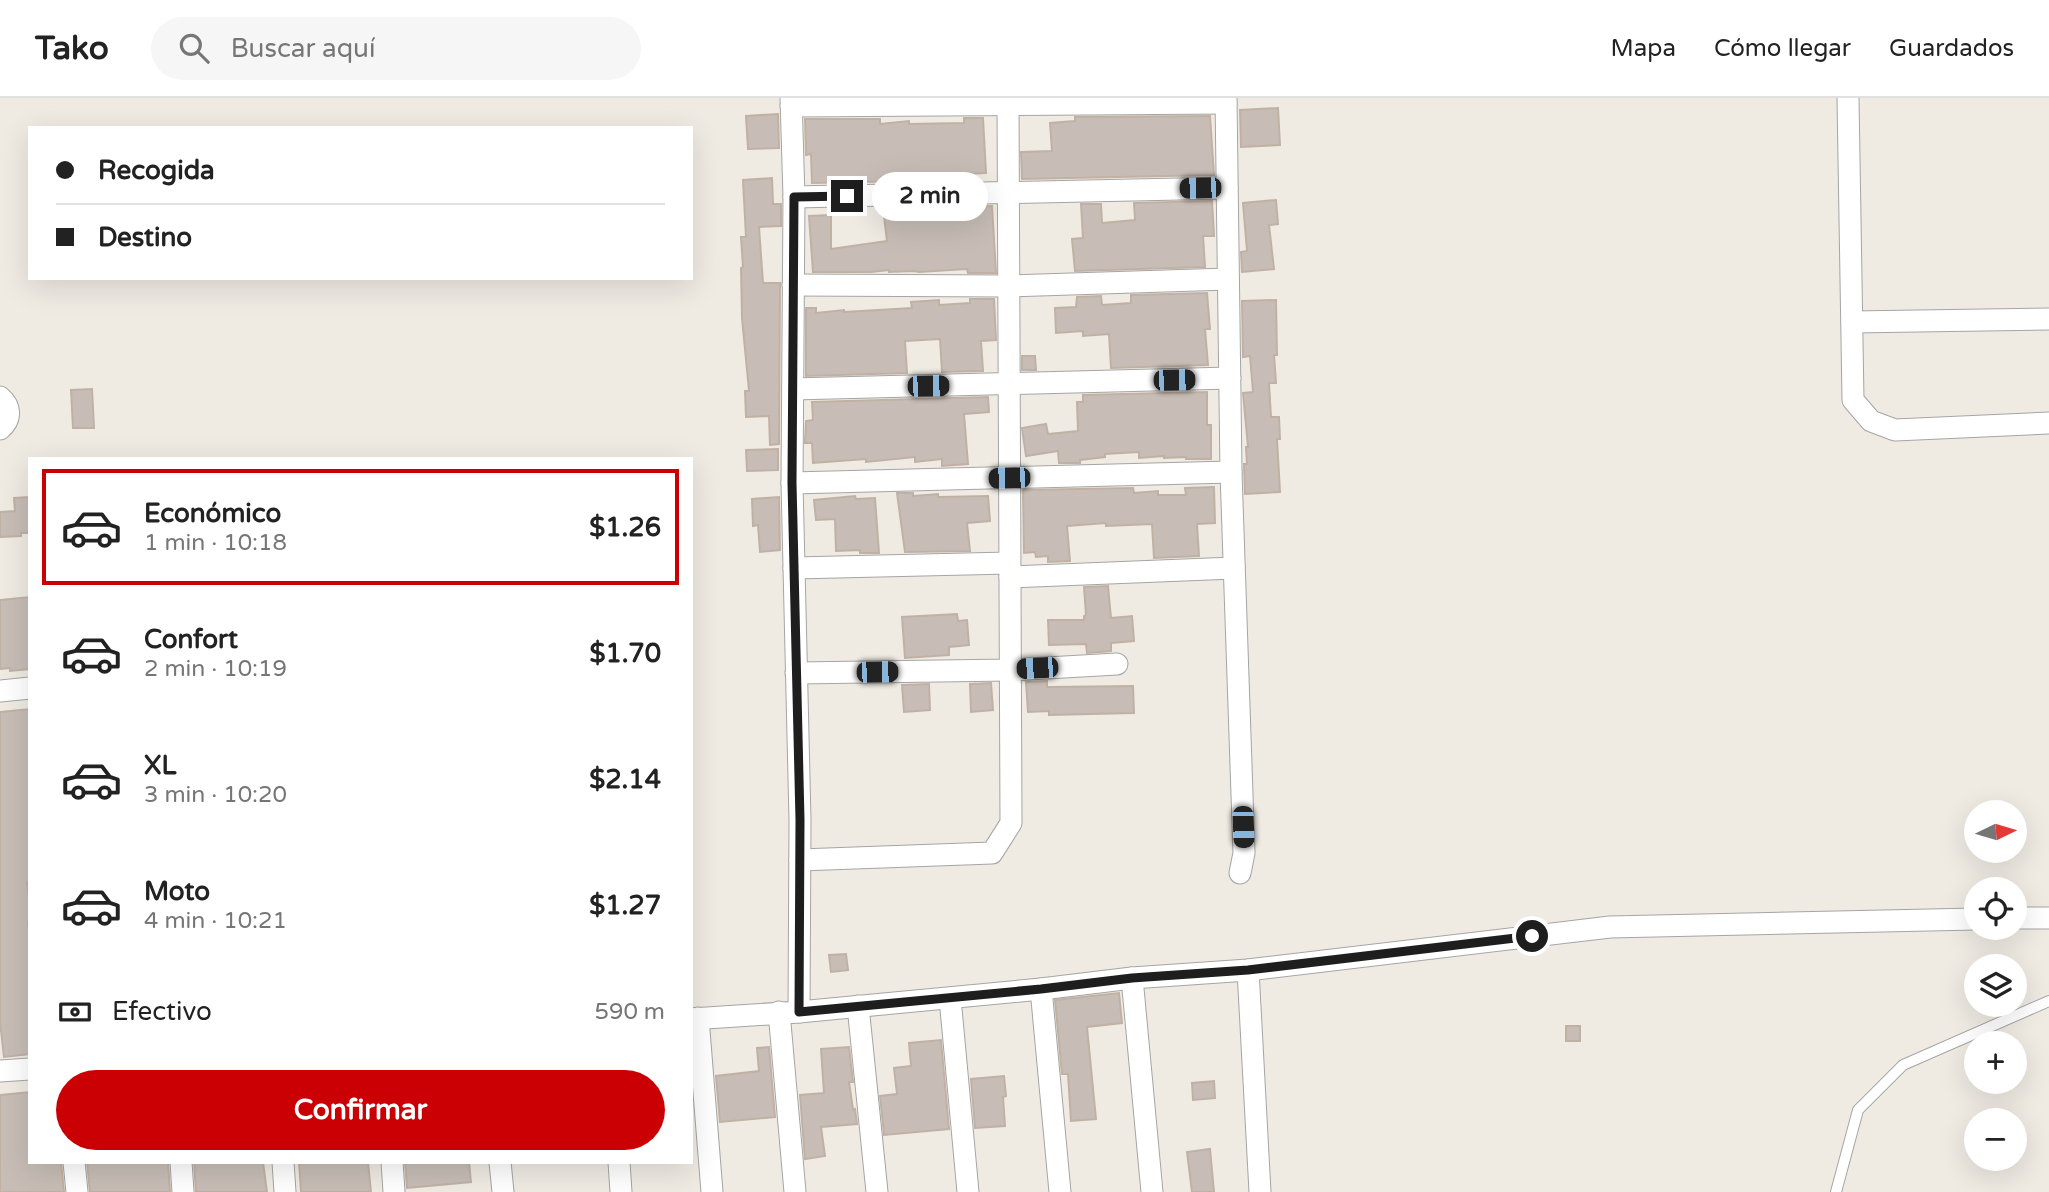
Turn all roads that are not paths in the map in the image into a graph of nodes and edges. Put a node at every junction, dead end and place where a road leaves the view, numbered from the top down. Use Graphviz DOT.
graph roads {
  1 [pos="1848,98"];
  2 [pos="1226,101"];
  3 [pos="791,102"];
  4 [pos="1008,102"];
  5 [pos="1227,188"];
  6 [pos="1008,192"];
  7 [pos="794,197"];
  8 [pos="1228,279"];
  9 [pos="793,285"];
  10 [pos="1009,286"];
  11 [pos="2049,318"];
  12 [pos="1852,322"];
  13 [pos="1230,378"];
  14 [pos="1009,384"];
  15 [pos="793,389"];
  16 [pos="0,397"];
  17 [pos="2049,423"];
  18 [pos="0,429"];
  19 [pos="1231,472"];
  20 [pos="1009,478"];
  21 [pos="792,483"];
  22 [pos="794,568"];
  23 [pos="1234,568"];
  24 [pos="1009,570"];
  25 [pos="1117,664"];
  26 [pos="1010,670"];
  27 [pos="796,673"];
  28 [pos="28,688"];
  29 [pos="0,691"];
  30 [pos="800,860"];
  31 [pos="1240,873"];
  32 [pos="2027,918"];
  33 [pos="2049,918"];
  34 [pos="1964,919"];
  35 [pos="1248,970"];
  36 [pos="1132,978"];
  37 [pos="1041,989"];
  38 [pos="950,998"];
  39 [pos="2049,1001"];
  40 [pos="858,1006"];
  41 [pos="789,1012"];
  42 [pos="695,1018"];
  43 [pos="28,1069"];
  44 [pos="0,1071"];
  45 [pos="74,1164"];
  46 [pos="181,1164"];
  47 [pos="283,1164"];
  48 [pos="392,1164"];
  49 [pos="500,1164"];
  50 [pos="619,1164"];
  51 [pos="77,1192"];
  52 [pos="183,1192"];
  53 [pos="285,1192"];
  54 [pos="394,1192"];
  55 [pos="503,1192"];
  56 [pos="621,1192"];
  57 [pos="712,1192"];
  58 [pos="795,1192"];
  59 [pos="877,1192"];
  60 [pos="968,1192"];
  61 [pos="1060,1192"];
  62 [pos="1152,1192"];
  63 [pos="1260,1192"];
  64 [pos="1836,1192"];
  1 -- 12 [label="street"];
  2 -- 4 [label="street"];
  2 -- 5 [label="street"];
  3 -- 4 [label="street"];
  3 -- 7 [label="street"];
  4 -- 6 [label="street"];
  5 -- 6 [label="street"];
  5 -- 8 [label="street"];
  6 -- 7 [label="street"];
  6 -- 10 [label="street"];
  7 -- 9 [label="street"];
  8 -- 10 [label="street"];
  8 -- 13 [label="street"];
  9 -- 10 [label="street"];
  9 -- 15 [label="street"];
  10 -- 14 [label="street"];
  11 -- 12 [label="street"];
  12 -- 17 [label="street"];
  13 -- 14 [label="street"];
  13 -- 19 [label="street"];
  14 -- 15 [label="street"];
  14 -- 20 [label="street"];
  15 -- 21 [label="street"];
  16 -- 18 [label="street"];
  19 -- 20 [label="street"];
  19 -- 23 [label="street"];
  20 -- 21 [label="street"];
  20 -- 24 [label="street"];
  21 -- 22 [label="street"];
  22 -- 24 [label="street"];
  22 -- 27 [label="street"];
  23 -- 24 [label="street"];
  23 -- 31 [label="street"];
  24 -- 26 [label="street"];
  25 -- 26 [label="street"];
  26 -- 27 [label="street"];
  26 -- 30 [label="street"];
  27 -- 30 [label="street"];
  28 -- 29 [label="street"];
  30 -- 41 [label="street"];
  32 -- 33 [label="street"];
  34 -- 35 [label="street"];
  35 -- 36 [label="street"];
  35 -- 63 [label="street"];
  36 -- 37 [label="street"];
  36 -- 62 [label="street"];
  37 -- 38 [label="street"];
  37 -- 61 [label="street"];
  38 -- 40 [label="street"];
  38 -- 60 [label="street"];
  39 -- 64 [label="lane"];
  40 -- 41 [label="street"];
  40 -- 59 [label="street"];
  41 -- 42 [label="street"];
  41 -- 58 [label="street"];
  42 -- 57 [label="street"];
  43 -- 44 [label="street"];
  45 -- 51 [label="street"];
  46 -- 52 [label="street"];
  47 -- 53 [label="street"];
  48 -- 54 [label="street"];
  49 -- 55 [label="street"];
  50 -- 56 [label="street"];
}
